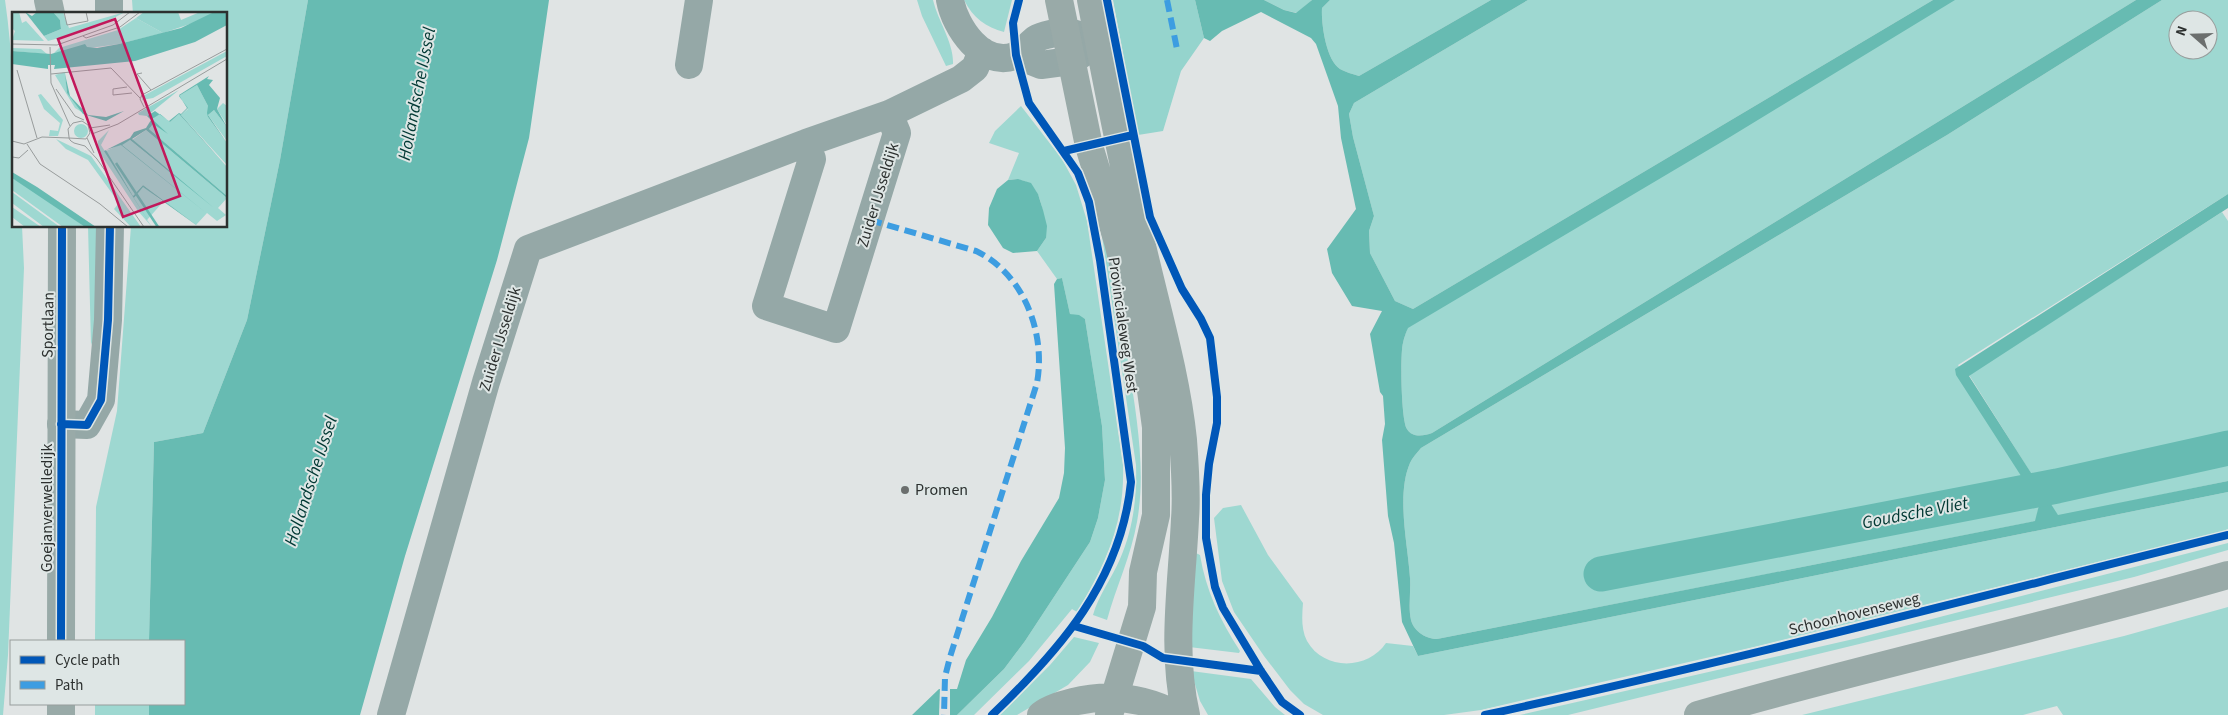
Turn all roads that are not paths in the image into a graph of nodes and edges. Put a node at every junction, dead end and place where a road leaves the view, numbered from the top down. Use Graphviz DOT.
graph roads {
  1 [pos="699,0"];
  2 [pos="950,0"];
  3 [pos="1059,0"];
  4 [pos="1091,0"];
  5 [pos="1066,32"];
  6 [pos="1099,42"];
  7 [pos="982,50"];
  8 [pos="1016,55"];
  9 [pos="1071,61"];
  10 [pos="689,65"];
  11 [pos="890,114"];
  12 [pos="806,144"];
  13 [pos="62,228"];
  14 [pos="110,228"];
  15 [pos="61,424"];
  16 [pos="2228,575"];
  17 [pos="61,640"];
  18 [pos="1106,703"];
  19 [pos="391,715"];
  20 [pos="1041,715"];
  21 [pos="1177,715"];
  22 [pos="1186,715"];
  23 [pos="1698,715"];
  1 -- 10 [label="street"];
  2 -- 7 [label="street"];
  3 -- 5 [label="main road, Provincialeweg West"];
  4 -- 6 [label="main road, Provincialeweg West"];
  5 -- 6 [label="street"];
  5 -- 8 [label="street"];
  5 -- 9 [label="main road, Provincialeweg West"];
  6 -- 9 [label="street"];
  6 -- 22 [label="main road, Provincialeweg West"];
  7 -- 8 [label="street"];
  7 -- 11 [label="street, Zuider IJsseldijk"];
  8 -- 9 [label="street"];
  9 -- 18 [label="main road, Provincialeweg West"];
  11 -- 12 [label="street, Zuider IJsseldijk"];
  11 -- 12 [label="street, Zuider IJsseldijk"];
  12 -- 19 [label="street, Zuider IJsseldijk"];
  13 -- 15 [label="main road, Sportlaan"];
  14 -- 15 [label="street, Goejanverwelledijk"];
  15 -- 17 [label="main road, Goejanverwelledijk"];
  16 -- 23 [label="main road"];
  18 -- 20 [label="main road"];
  18 -- 21 [label="main road"];
}
